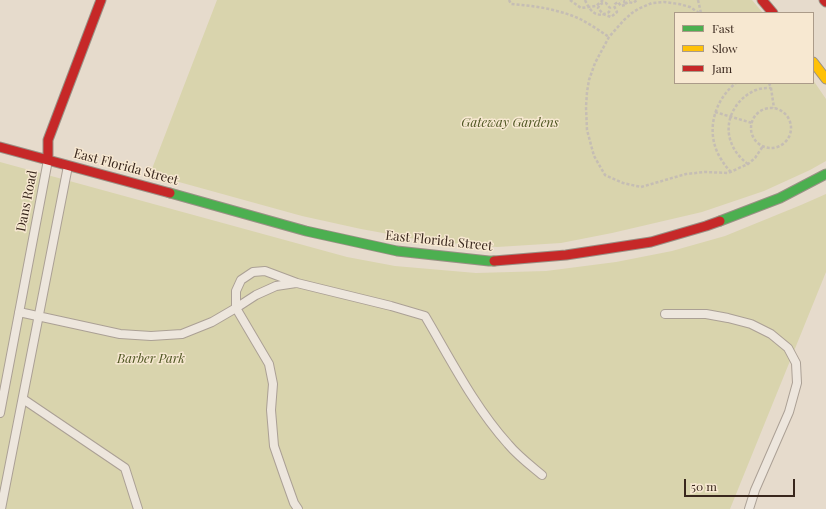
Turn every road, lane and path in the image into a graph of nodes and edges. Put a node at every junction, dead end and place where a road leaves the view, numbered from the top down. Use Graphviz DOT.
graph roads {
  1 [pos="102,0"];
  2 [pos="509,0"];
  3 [pos="570,0"];
  4 [pos="585,0"];
  5 [pos="603,0"];
  6 [pos="621,0"];
  7 [pos="637,0"];
  8 [pos="654,0"];
  9 [pos="698,0"];
  10 [pos="762,0"];
  11 [pos="652,3"];
  12 [pos="624,4"];
  13 [pos="588,7"];
  14 [pos="698,12"];
  15 [pos="700,12"];
  16 [pos="772,12"];
  17 [pos="603,14"];
  18 [pos="609,37"];
  19 [pos="814,63"];
  20 [pos="826,79"];
  21 [pos="735,84"];
  22 [pos="769,84"];
  23 [pos="771,88"];
  24 [pos="774,108"];
  25 [pos="715,112"];
  26 [pos="731,117"];
  27 [pos="752,123"];
  28 [pos="763,146"];
  29 [pos="0,147"];
  30 [pos="48,160"];
  31 [pos="748,164"];
  32 [pos="68,165"];
  33 [pos="731,172"];
  34 [pos="826,174"];
  35 [pos="298,283"];
  36 [pos="236,308"];
  37 [pos="19,312"];
  38 [pos="665,314"];
  39 [pos="39,316"];
  40 [pos="23,399"];
  41 [pos="0,413"];
  42 [pos="542,475"];
  43 [pos="1,509"];
  44 [pos="138,509"];
  45 [pos="298,509"];
  46 [pos="749,509"];
  1 -- 30 [label="main road, Dans Road"];
  2 -- 18 [label="path"];
  3 -- 13 [label="path"];
  4 -- 13 [label="path"];
  5 -- 13 [label="path"];
  6 -- 12 [label="path"];
  7 -- 12 [label="path"];
  8 -- 11 [label="path"];
  9 -- 15 [label="path"];
  10 -- 16 [label="main road"];
  11 -- 14 [label="path"];
  11 -- 18 [label="path"];
  12 -- 17 [label="path"];
  13 -- 17 [label="path"];
  17 -- 17 [label="path"];
  18 -- 33 [label="path"];
  19 -- 20 [label="main road"];
  21 -- 25 [label="path"];
  22 -- 23 [label="path"];
  23 -- 24 [label="path"];
  23 -- 26 [label="path"];
  24 -- 27 [label="path"];
  24 -- 28 [label="path"];
  25 -- 26 [label="path"];
  25 -- 33 [label="path"];
  26 -- 27 [label="path"];
  26 -- 31 [label="path"];
  27 -- 28 [label="path"];
  28 -- 31 [label="path"];
  29 -- 30 [label="main road, East Florida Street"];
  30 -- 32 [label="main road, East Florida Street"];
  30 -- 37 [label="lane, Dans Road"];
  31 -- 33 [label="path"];
  32 -- 34 [label="main road, East Florida Street"];
  32 -- 39 [label="lane"];
  35 -- 36 [label="lane"];
  35 -- 36 [label="lane"];
  35 -- 42 [label="lane"];
  36 -- 39 [label="lane"];
  36 -- 45 [label="lane"];
  37 -- 39 [label="lane"];
  37 -- 41 [label="lane, Dans Road"];
  38 -- 46 [label="lane"];
  39 -- 40 [label="lane"];
  40 -- 43 [label="lane"];
  40 -- 44 [label="lane"];
}
